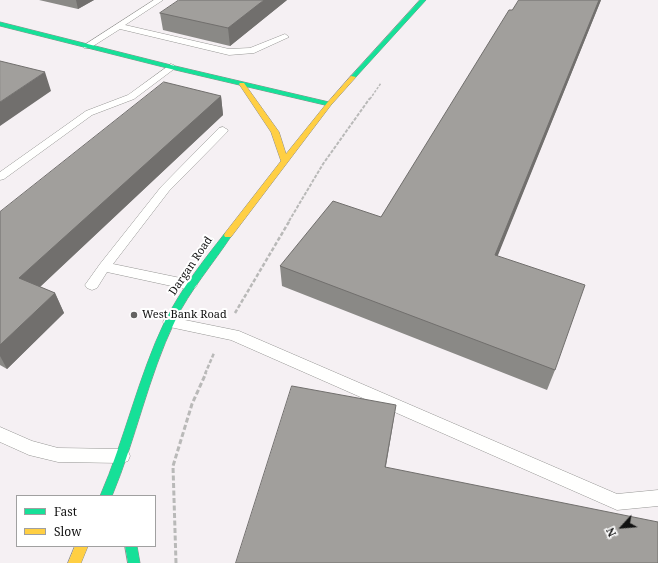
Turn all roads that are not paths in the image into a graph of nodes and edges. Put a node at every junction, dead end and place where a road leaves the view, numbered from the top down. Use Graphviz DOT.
graph roads {
  1 [pos="159,0"];
  2 [pos="423,0"];
  3 [pos="0,24"];
  4 [pos="119,26"];
  5 [pos="285,37"];
  6 [pos="87,46"];
  7 [pos="171,67"];
  8 [pos="242,84"];
  9 [pos="329,104"];
  10 [pos="223,130"];
  11 [pos="285,160"];
  12 [pos="0,177"];
  13 [pos="104,268"];
  14 [pos="92,285"];
  15 [pos="190,285"];
  16 [pos="170,322"];
  17 [pos="0,434"];
  18 [pos="120,462"];
  19 [pos="121,482"];
  20 [pos="106,495"];
  21 [pos="658,498"];
  22 [pos="82,547"];
  23 [pos="131,547"];
  24 [pos="74,563"];
  25 [pos="134,563"];
  1 -- 4 [label="lane"];
  2 -- 9 [label="street, Dargan Road"];
  3 -- 6 [label="street"];
  4 -- 5 [label="lane"];
  4 -- 6 [label="lane"];
  6 -- 7 [label="street"];
  7 -- 8 [label="street"];
  7 -- 12 [label="lane"];
  8 -- 9 [label="street"];
  8 -- 11 [label="street"];
  9 -- 11 [label="street, Dargan Road"];
  10 -- 13 [label="lane"];
  11 -- 15 [label="street, Dargan Road"];
  13 -- 14 [label="lane"];
  13 -- 15 [label="lane"];
  15 -- 16 [label="street, Dargan Road"];
  16 -- 18 [label="street, Dargan Road"];
  16 -- 21 [label="lane"];
  17 -- 18 [label="lane"];
  18 -- 19 [label="street, Dargan Road"];
  18 -- 20 [label="street, Dargan Road"];
  22 -- 24 [label="street"];
  23 -- 25 [label="street"];
}
